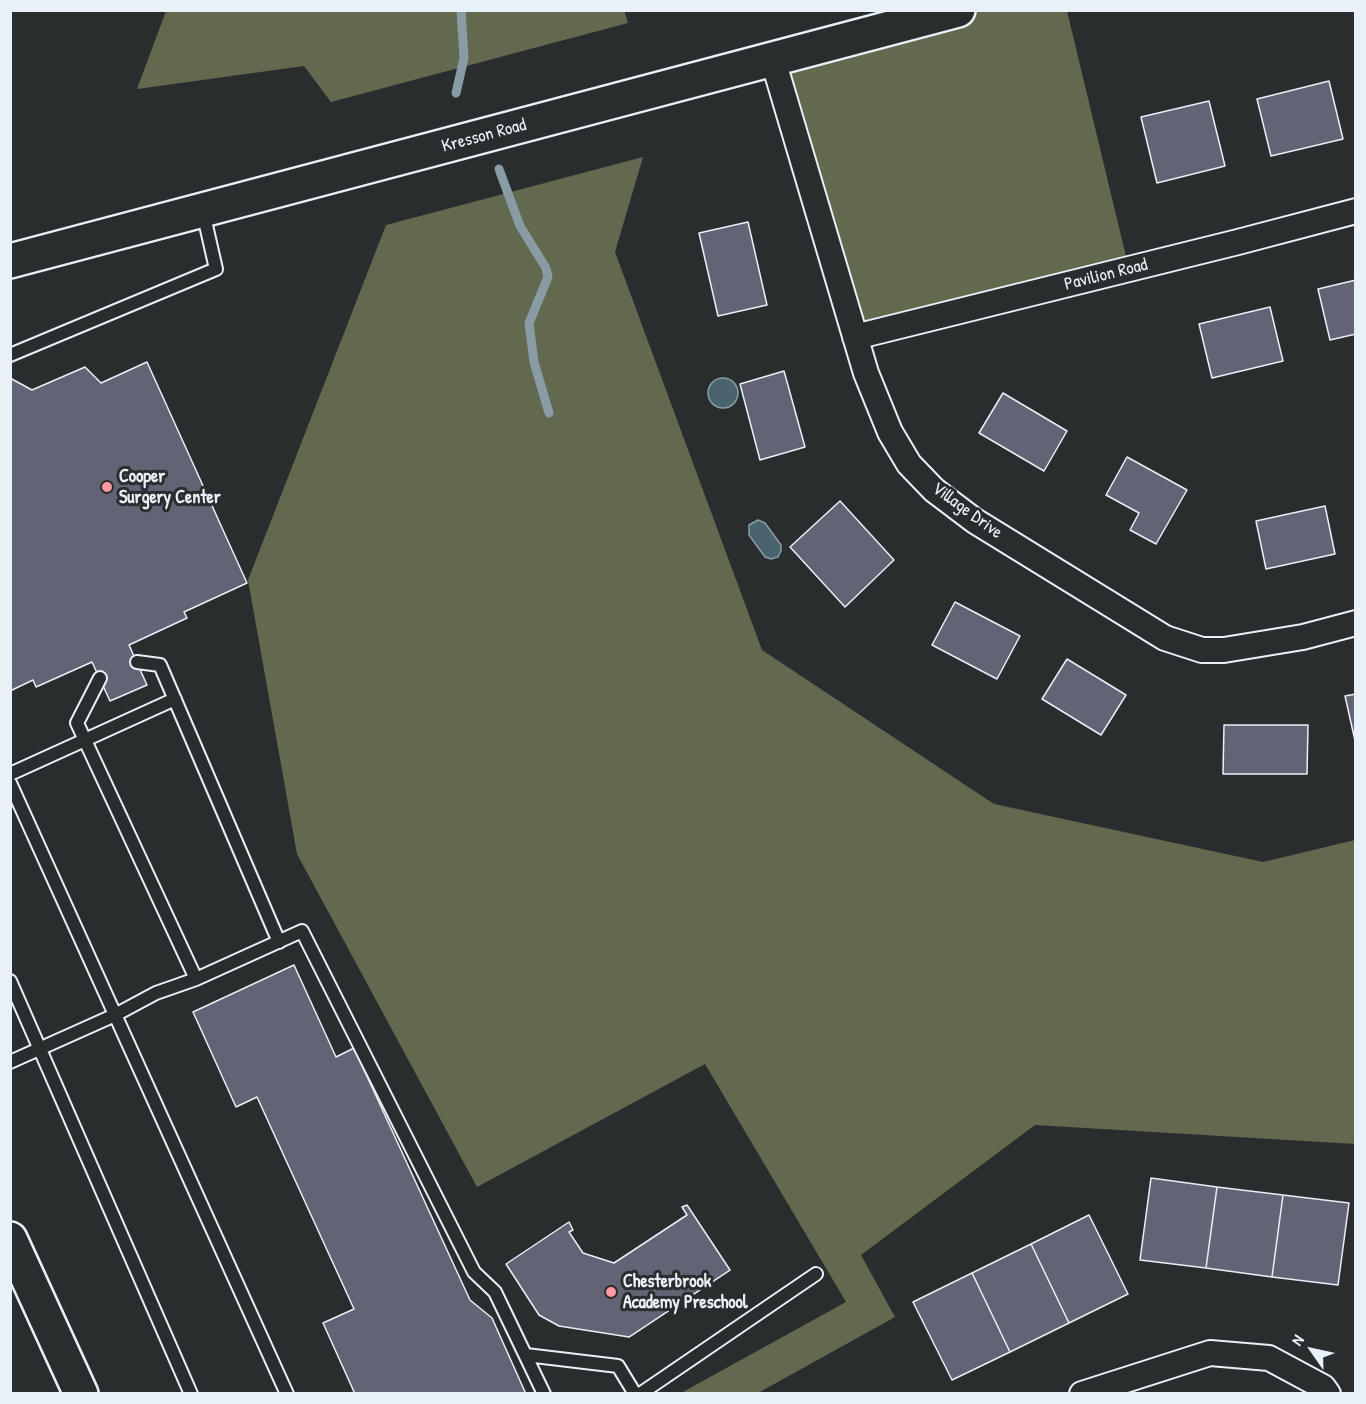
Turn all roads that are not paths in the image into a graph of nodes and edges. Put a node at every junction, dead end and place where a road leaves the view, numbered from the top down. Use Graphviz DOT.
graph roads {
  1 [pos="958,10"];
  2 [pos="773,60"];
  3 [pos="203,210"];
  4 [pos="1356,211"];
  5 [pos="10,261"];
  6 [pos="855,337"];
  7 [pos="10,355"];
  8 [pos="1356,622"];
  9 [pos="137,662"];
  10 [pos="100,678"];
  11 [pos="175,699"];
  12 [pos="86,740"];
  13 [pos="10,774"];
  14 [pos="10,783"];
  15 [pos="279,942"];
  16 [pos="196,979"];
  17 [pos="10,981"];
  18 [pos="116,1015"];
  19 [pos="40,1048"];
  20 [pos="10,1062"];
  21 [pos="10,1239"];
  22 [pos="816,1274"];
  23 [pos="526,1354"];
  24 [pos="81,1394"];
  25 [pos="191,1394"];
  26 [pos="287,1394"];
  27 [pos="544,1394"];
  28 [pos="635,1394"];
  29 [pos="640,1394"];
  30 [pos="1082,1394"];
  31 [pos="1328,1394"];
  1 -- 2 [label="main road, Kresson Road"];
  2 -- 3 [label="main road, Kresson Road"];
  2 -- 6 [label="street, Village Drive"];
  3 -- 5 [label="main road, Kresson Road"];
  3 -- 7 [label="lane"];
  4 -- 6 [label="street, Pavilion Road"];
  6 -- 8 [label="street, Village Drive"];
  9 -- 11 [label="lane"];
  10 -- 12 [label="lane"];
  11 -- 12 [label="lane"];
  11 -- 15 [label="lane"];
  12 -- 13 [label="lane"];
  12 -- 16 [label="lane"];
  14 -- 18 [label="lane"];
  15 -- 16 [label="lane"];
  15 -- 23 [label="lane"];
  16 -- 18 [label="lane"];
  17 -- 19 [label="lane"];
  18 -- 19 [label="lane"];
  18 -- 26 [label="lane"];
  19 -- 20 [label="lane"];
  19 -- 25 [label="lane"];
  21 -- 24 [label="main road"];
  22 -- 29 [label="lane"];
  23 -- 27 [label="lane"];
  23 -- 28 [label="lane"];
  30 -- 31 [label="street"];
}
